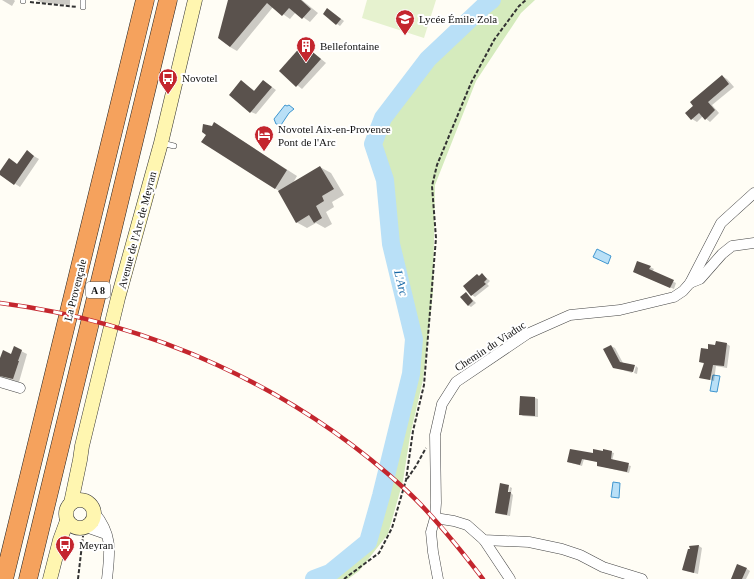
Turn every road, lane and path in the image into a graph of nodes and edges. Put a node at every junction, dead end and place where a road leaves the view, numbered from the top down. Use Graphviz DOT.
graph roads {
  1 [pos="23,0"];
  2 [pos="83,0"];
  3 [pos="145,0"];
  4 [pos="168,0"];
  5 [pos="195,0"];
  6 [pos="526,0"];
  7 [pos="82,7"];
  8 [pos="754,192"];
  9 [pos="754,243"];
  10 [pos="690,283"];
  11 [pos="0,382"];
  12 [pos="20,388"];
  13 [pos="435,435"];
  14 [pos="80,460"];
  15 [pos="406,480"];
  16 [pos="71,503"];
  17 [pos="90,506"];
  18 [pos="435,518"];
  19 [pos="79,526"];
  20 [pos="106,534"];
  21 [pos="484,540"];
  22 [pos="4,579"];
  23 [pos="28,579"];
  24 [pos="50,579"];
  25 [pos="78,579"];
  26 [pos="107,579"];
  27 [pos="344,579"];
  28 [pos="438,579"];
  29 [pos="510,579"];
  30 [pos="642,579"];
  1 -- 7 [label="path"];
  2 -- 7 [label="lane"];
  3 -- 22 [label="highway, La Provençale / A 8"];
  4 -- 23 [label="highway, La Provençale / A 8"];
  5 -- 14 [label="main road, Avenue de l'Arc de Meyran"];
  6 -- 15 [label="path"];
  8 -- 10 [label="street, Chemin du Viaduc"];
  9 -- 10 [label="street"];
  10 -- 13 [label="street, Chemin du Viaduc"];
  11 -- 12 [label="street"];
  13 -- 15 [label="path"];
  13 -- 18 [label="street, Chemin du Viaduc"];
  14 -- 16 [label="main road, Avenue de l'Arc de Meyran"];
  14 -- 17 [label="main road, Avenue de l'Arc de Meyran"];
  15 -- 27 [label="path"];
  16 -- 17 [label="main road"];
  16 -- 19 [label="main road"];
  17 -- 19 [label="main road"];
  17 -- 20 [label="street"];
  18 -- 21 [label="street"];
  18 -- 28 [label="street, Chemin du Viaduc"];
  19 -- 20 [label="street"];
  19 -- 24 [label="main road"];
  19 -- 25 [label="path"];
  20 -- 26 [label="street"];
  21 -- 29 [label="street"];
  21 -- 30 [label="street"];
}
